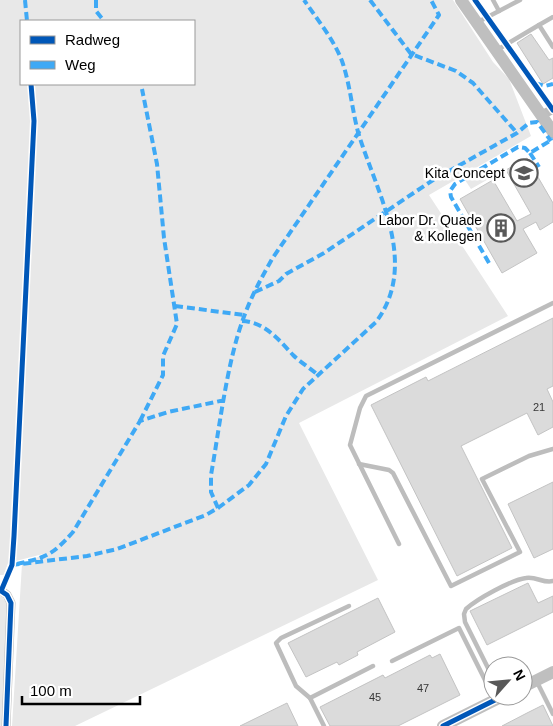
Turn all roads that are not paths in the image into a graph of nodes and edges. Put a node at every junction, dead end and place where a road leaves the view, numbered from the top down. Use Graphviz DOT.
graph roads {
  1 [pos="461,0"];
  2 [pos="492,0"];
  3 [pos="520,0"];
  4 [pos="499,11"];
  5 [pos="553,17"];
  6 [pos="477,22"];
  7 [pos="539,25"];
  8 [pos="553,47"];
  9 [pos="496,51"];
  10 [pos="548,112"];
  11 [pos="553,132"];
  12 [pos="553,303"];
  13 [pos="553,450"];
  14 [pos="359,464"];
  15 [pos="399,544"];
  16 [pos="553,582"];
  17 [pos="1,591"];
  18 [pos="349,606"];
  19 [pos="483,657"];
  20 [pos="392,661"];
  21 [pos="373,666"];
  22 [pos="483,670"];
  23 [pos="553,672"];
  24 [pos="536,680"];
  25 [pos="533,682"];
  26 [pos="310,698"];
  27 [pos="483,705"];
  28 [pos="553,714"];
  29 [pos="6,726"];
  30 [pos="324,726"];
  31 [pos="443,726"];
  1 -- 6 [label="main road"];
  2 -- 4 [label="lane"];
  3 -- 4 [label="lane"];
  4 -- 6 [label="lane"];
  5 -- 7 [label="lane"];
  6 -- 9 [label="main road"];
  7 -- 8 [label="lane"];
  7 -- 9 [label="lane"];
  9 -- 10 [label="main road"];
  10 -- 11 [label="main road"];
  12 -- 14 [label="lane"];
  13 -- 14 [label="lane"];
  14 -- 15 [label="lane"];
  16 -- 19 [label="lane"];
  17 -- 29 [label="street"];
  18 -- 26 [label="lane"];
  20 -- 22 [label="lane"];
  21 -- 26 [label="lane"];
  23 -- 24 [label="main road"];
  24 -- 25 [label="main road"];
  24 -- 28 [label="lane"];
  26 -- 30 [label="lane"];
  27 -- 31 [label="main road"];
}
